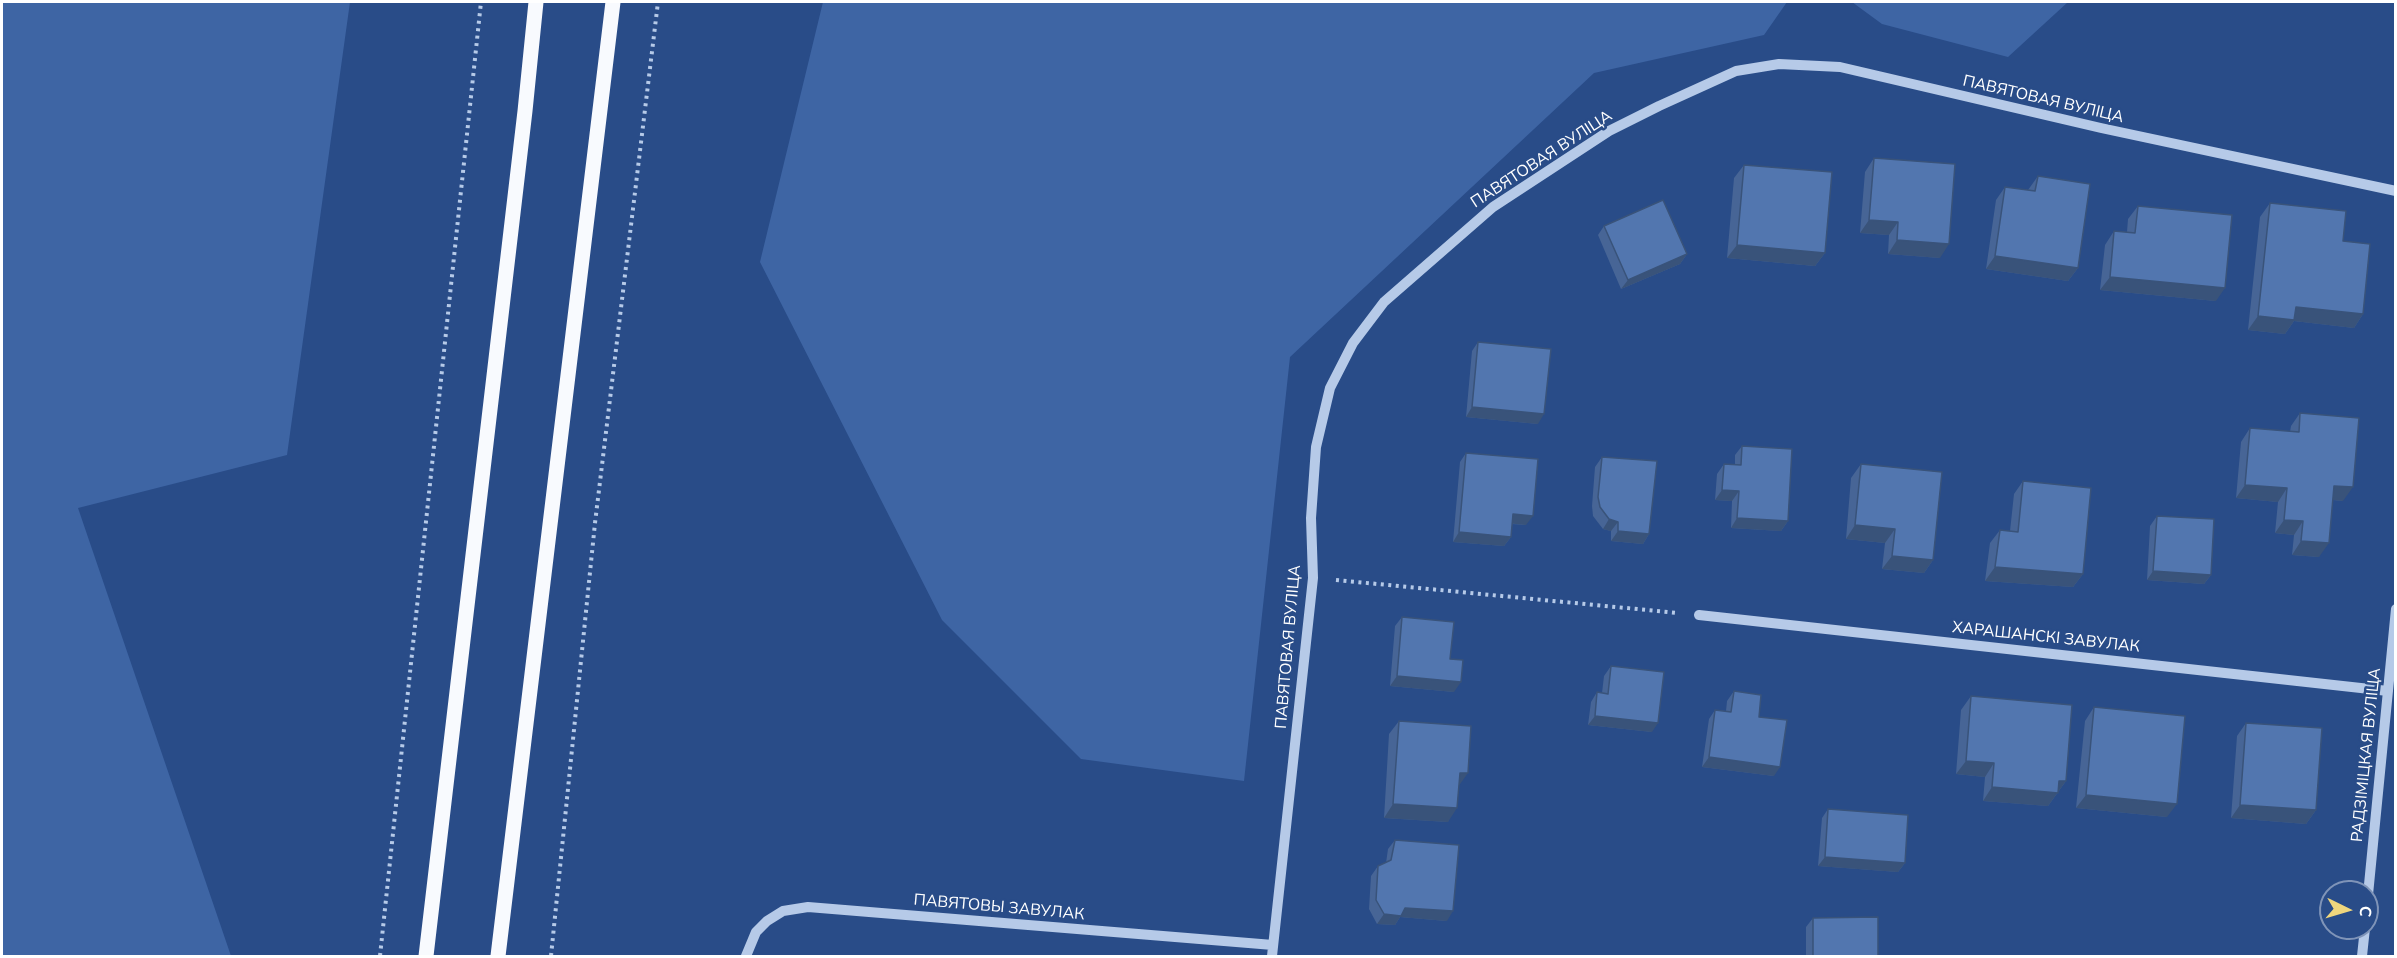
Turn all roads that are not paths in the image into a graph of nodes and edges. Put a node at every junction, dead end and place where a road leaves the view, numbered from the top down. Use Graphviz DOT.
graph roads {
  1 [pos="536,2"];
  2 [pos="613,2"];
  3 [pos="2396,191"];
  4 [pos="2396,609"];
  5 [pos="1700,615"];
  6 [pos="2388,691"];
  7 [pos="2369,880"];
  8 [pos="2364,940"];
  9 [pos="1272,951"];
  10 [pos="426,957"];
  11 [pos="498,957"];
  12 [pos="746,957"];
  13 [pos="2362,957"];
  1 -- 10 [label="main road"];
  2 -- 11 [label="main road"];
  3 -- 9 [label="street, ПАВЯТОВАЯ ВУЛІЦА"];
  4 -- 6 [label="street, РАДЗІМІЦКАЯ ВУЛІЦА"];
  5 -- 6 [label="street, ХАРАШАНСКІ ЗАВУЛАК"];
  6 -- 7 [label="street, РАДЗІМІЦКАЯ ВУЛІЦА"];
  8 -- 13 [label="street"];
  9 -- 12 [label="street, ПАВЯТОВЫ ЗАВУЛАК"];
}
